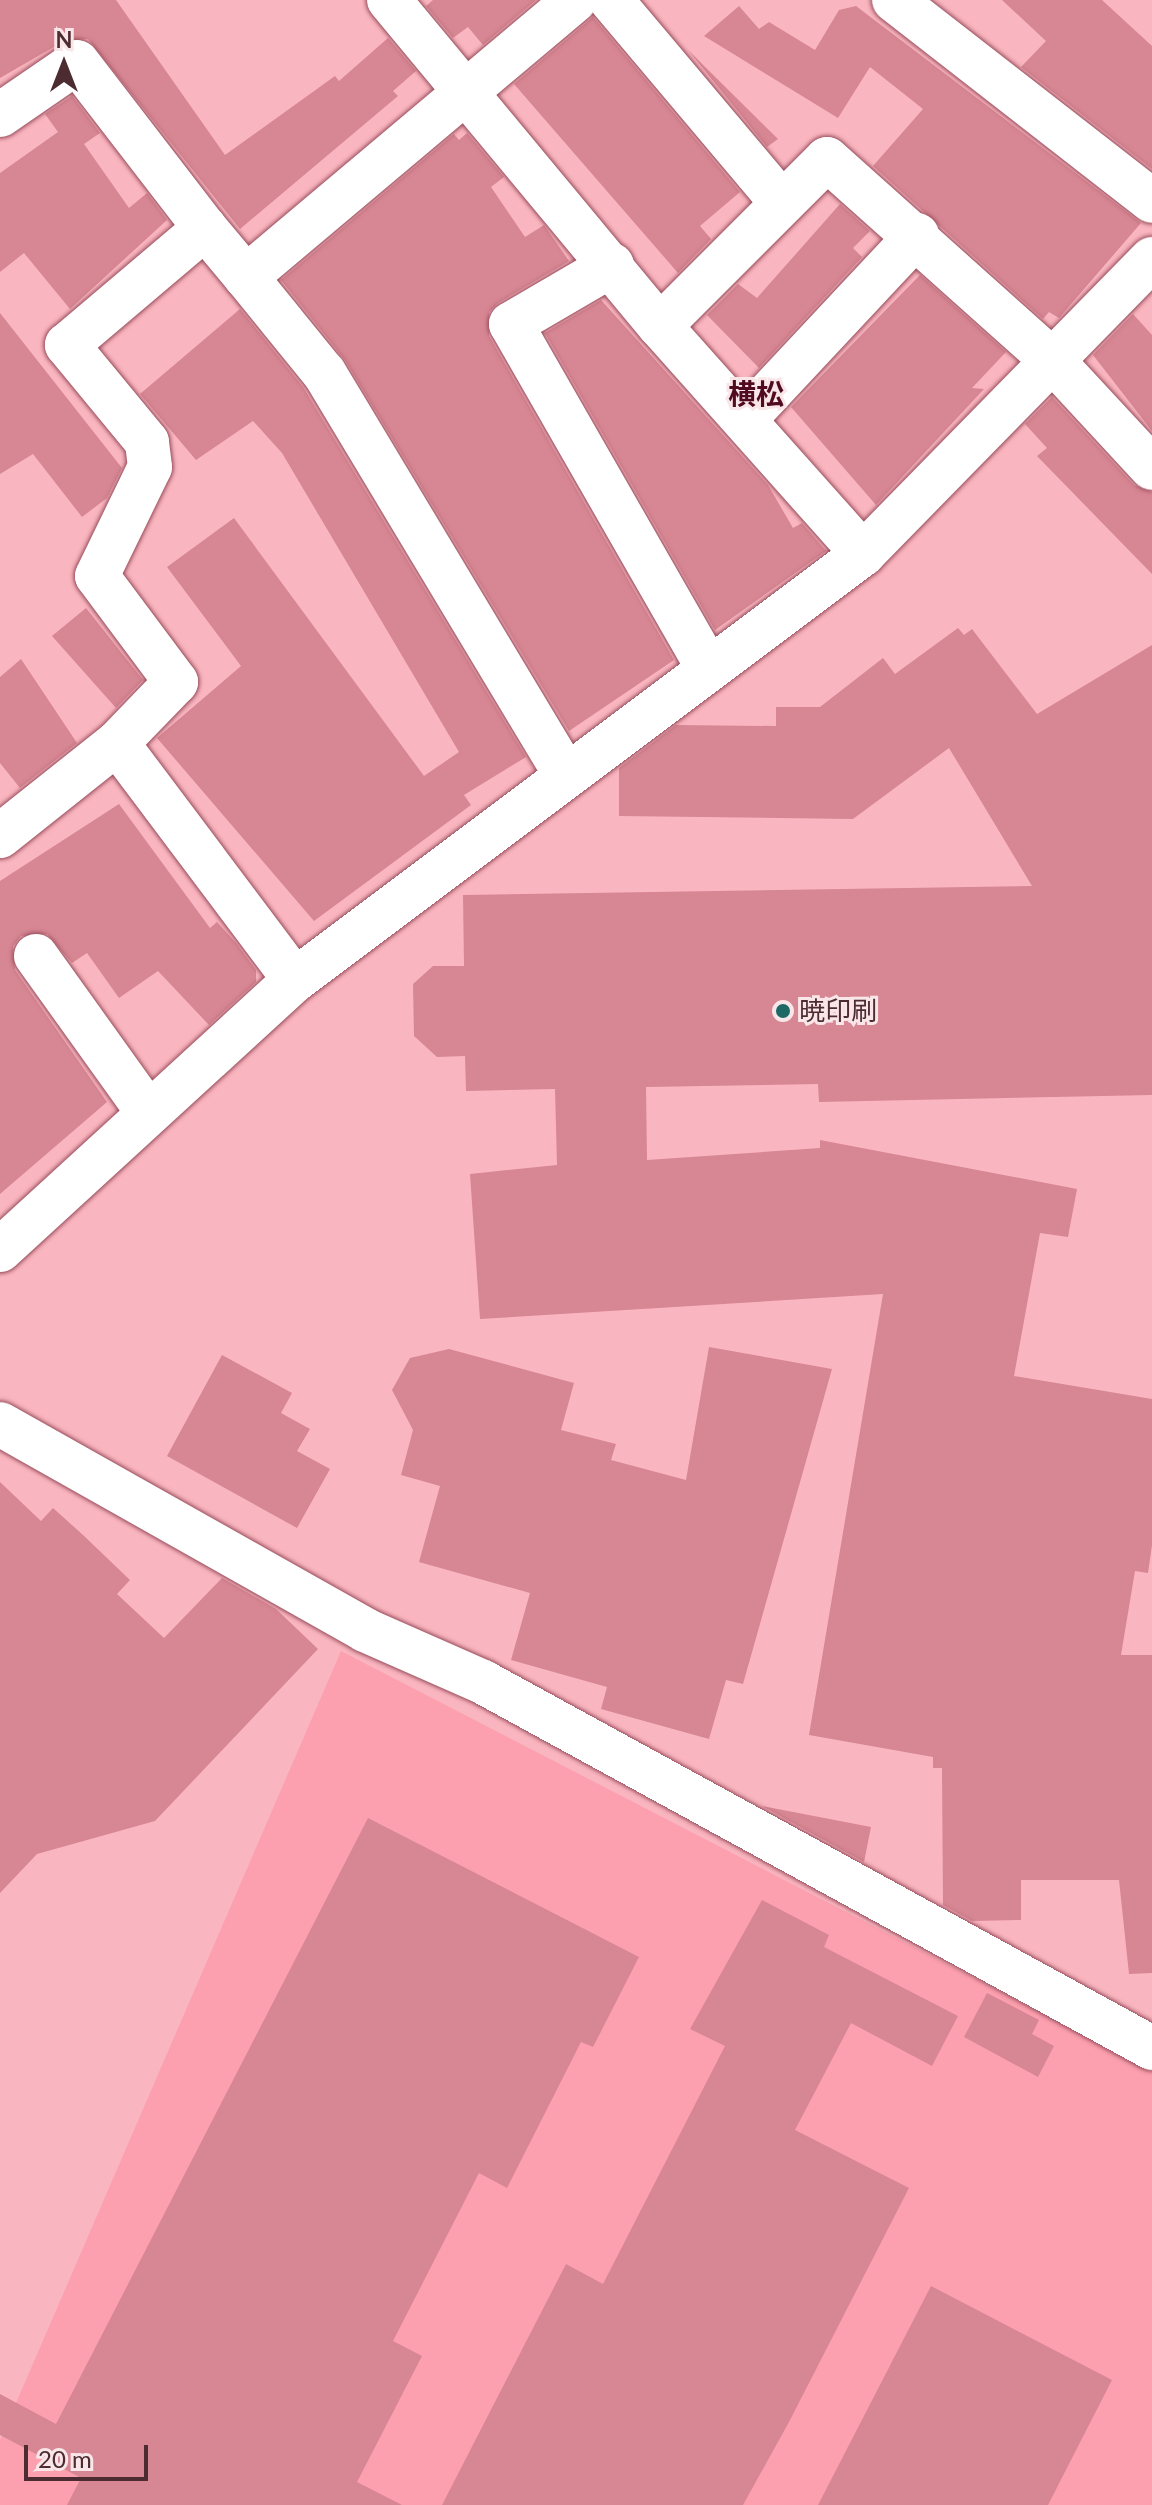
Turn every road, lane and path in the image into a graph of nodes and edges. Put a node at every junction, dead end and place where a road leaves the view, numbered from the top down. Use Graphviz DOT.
graph roads {
  1 [pos="389,0"];
  2 [pos="575,0"];
  3 [pos="611,0"];
  4 [pos="894,0"];
  5 [pos="469,88"];
  6 [pos="0,115"];
  7 [pos="1152,201"];
  8 [pos="782,203"];
  9 [pos="205,228"];
  10 [pos="917,235"];
  11 [pos="1152,259"];
  12 [pos="612,265"];
  13 [pos="246,277"];
  14 [pos="660,326"];
  15 [pos="1052,360"];
  16 [pos="745,419"];
  17 [pos="1152,468"];
  18 [pos="863,554"];
  19 [pos="708,668"];
  20 [pos="117,743"];
  21 [pos="564,772"];
  22 [pos="1,834"];
  23 [pos="36,956"];
  24 [pos="295,980"];
  25 [pos="147,1111"];
  26 [pos="0,1250"];
  27 [pos="0,1424"];
  28 [pos="1152,2048"];
  1 -- 5 [label="street"];
  2 -- 5 [label="street"];
  3 -- 8 [label="street"];
  4 -- 7 [label="street"];
  5 -- 12 [label="street"];
  5 -- 13 [label="street"];
  6 -- 9 [label="street"];
  8 -- 10 [label="street"];
  8 -- 14 [label="street"];
  9 -- 13 [label="street"];
  9 -- 20 [label="street"];
  10 -- 15 [label="street"];
  10 -- 16 [label="street"];
  11 -- 15 [label="street"];
  12 -- 14 [label="street"];
  12 -- 19 [label="street"];
  13 -- 21 [label="street"];
  14 -- 16 [label="street"];
  15 -- 17 [label="street"];
  15 -- 18 [label="street"];
  16 -- 18 [label="street"];
  18 -- 19 [label="street"];
  19 -- 21 [label="street"];
  20 -- 22 [label="street"];
  20 -- 24 [label="street"];
  21 -- 24 [label="street"];
  23 -- 25 [label="street"];
  24 -- 25 [label="street"];
  25 -- 26 [label="street"];
  27 -- 28 [label="street"];
}
